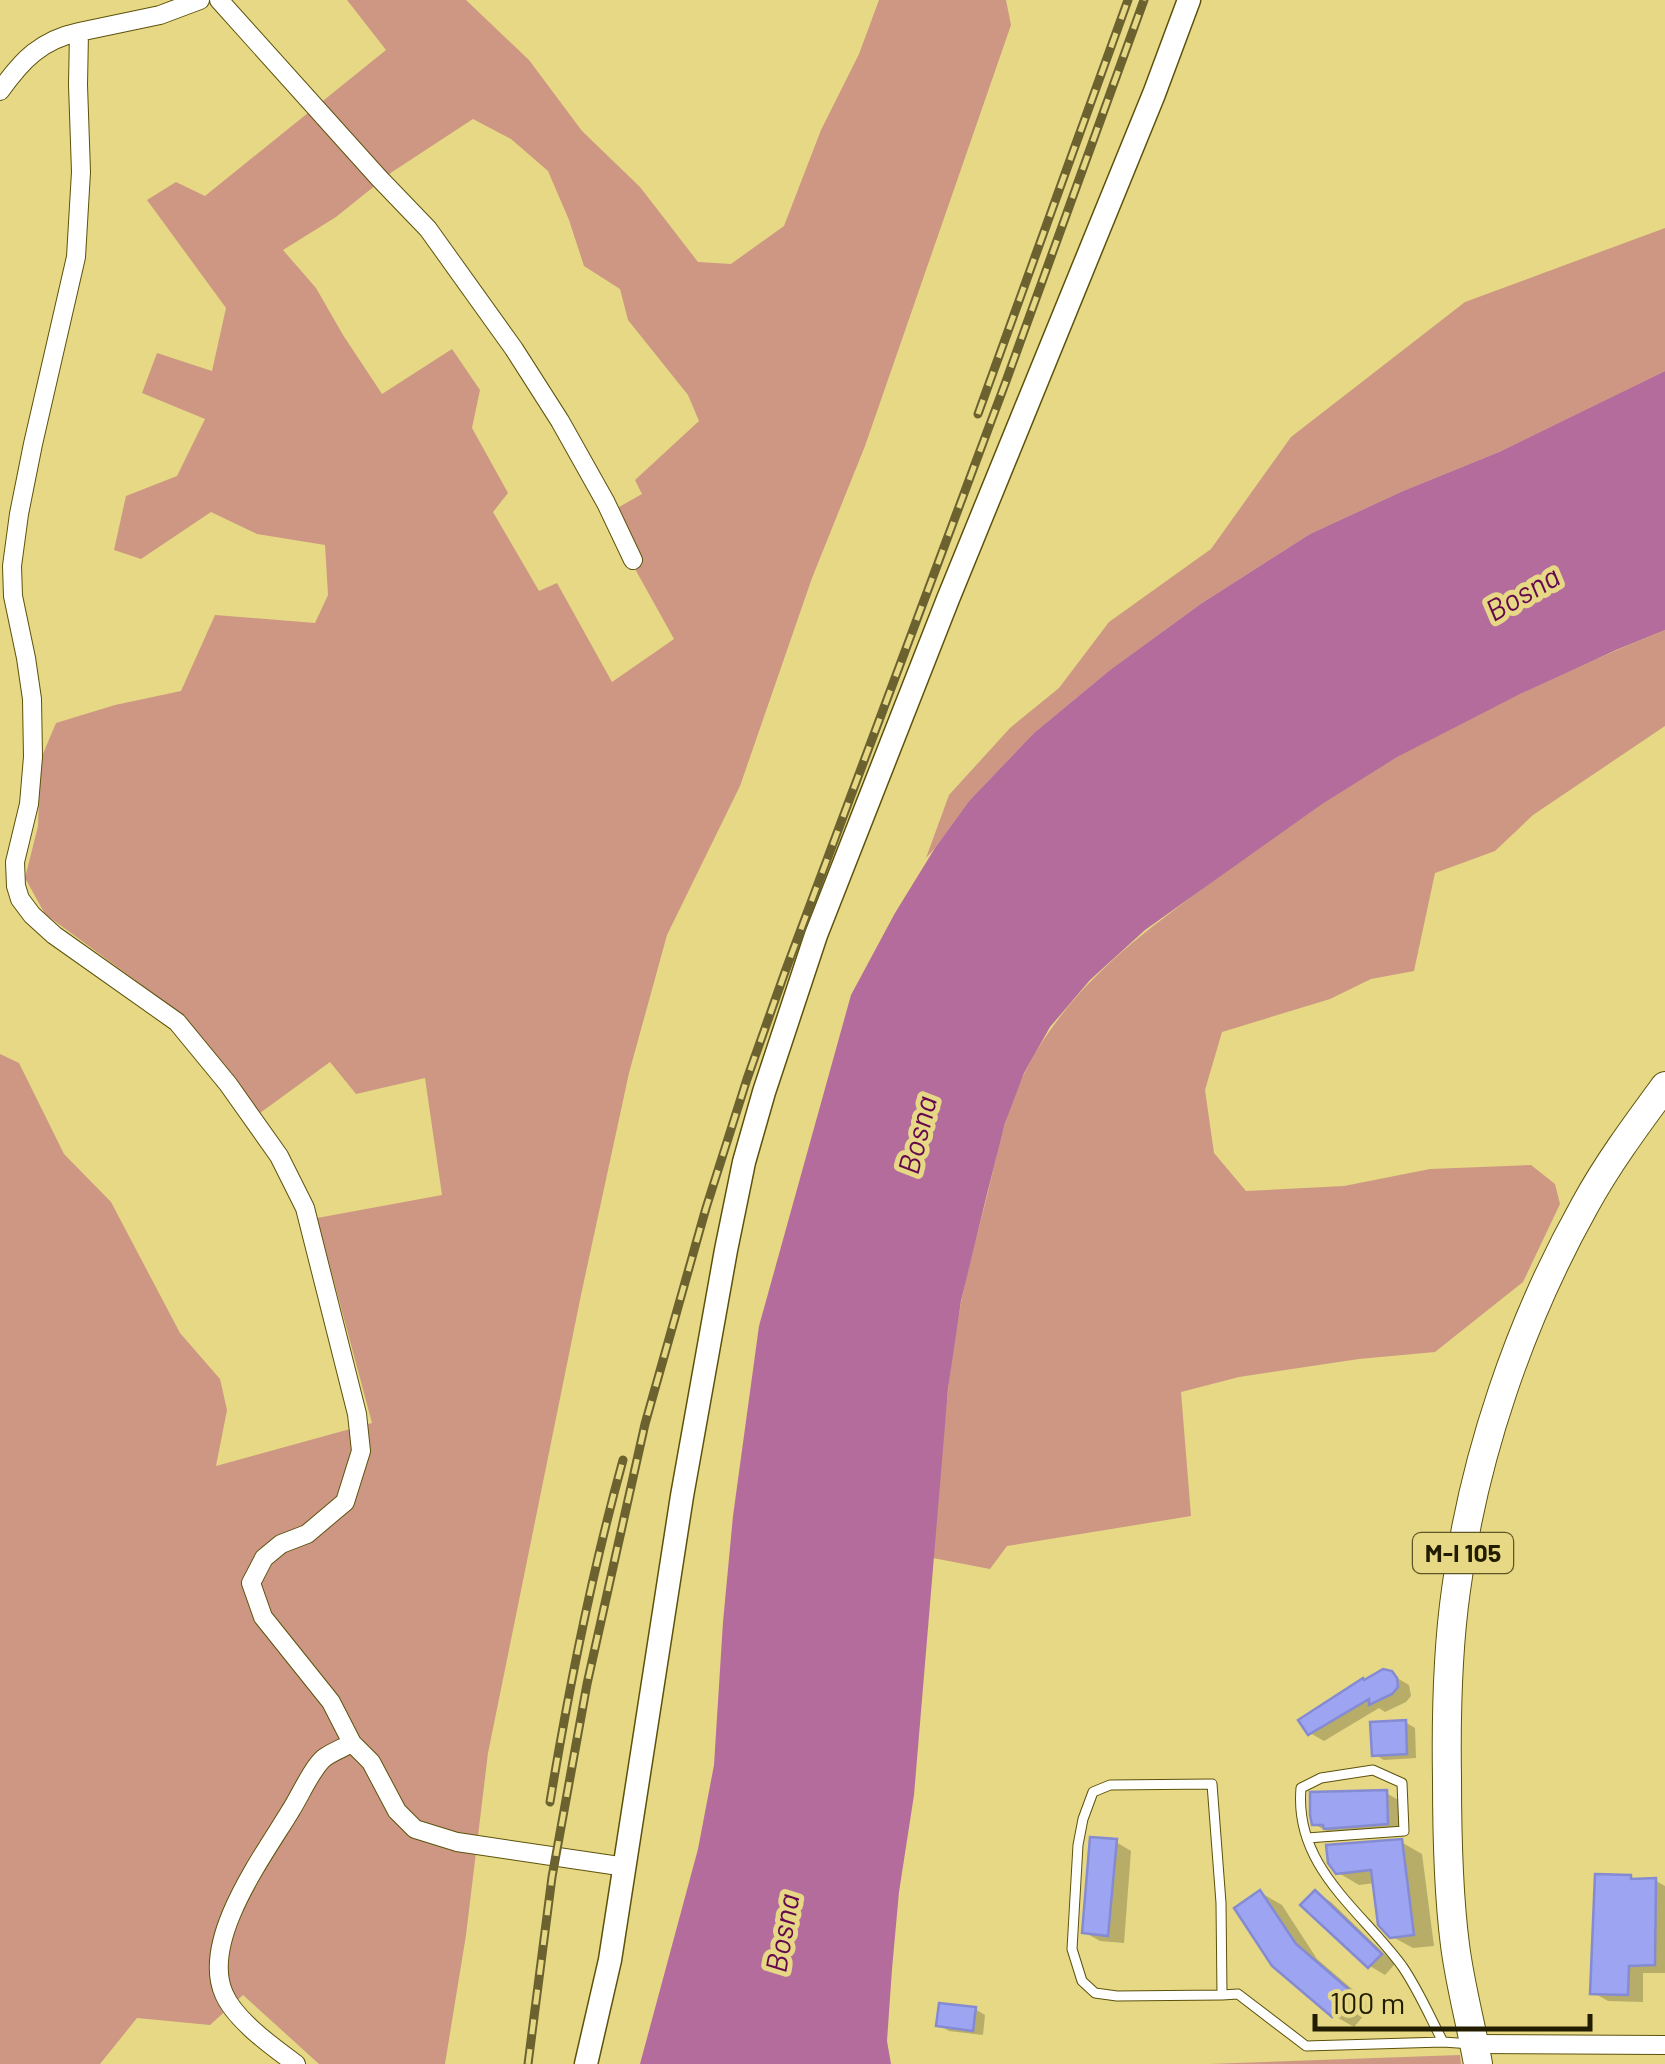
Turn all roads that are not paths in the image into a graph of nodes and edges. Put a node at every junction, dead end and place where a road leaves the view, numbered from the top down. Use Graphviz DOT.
graph roads {
  1 [pos="200,0"];
  2 [pos="219,0"];
  3 [pos="1189,0"];
  4 [pos="79,32"];
  5 [pos="0,91"];
  6 [pos="633,560"];
  7 [pos="8,883"];
  8 [pos="1665,1086"];
  9 [pos="352,1743"];
  10 [pos="1307,1838"];
  11 [pos="626,1867"];
  12 [pos="1222,1994"];
  13 [pos="1443,2042"];
  14 [pos="1665,2045"];
  15 [pos="1476,2054"];
  16 [pos="296,2064"];
  17 [pos="586,2064"];
  1 -- 4 [label="street"];
  2 -- 6 [label="street"];
  3 -- 11 [label="main road"];
  4 -- 5 [label="street"];
  4 -- 7 [label="street"];
  7 -- 9 [label="street"];
  8 -- 15 [label="main road, M-I 105"];
  9 -- 11 [label="street"];
  9 -- 16 [label="street"];
  10 -- 10 [label="lane"];
  10 -- 13 [label="lane"];
  11 -- 17 [label="main road"];
  12 -- 12 [label="lane"];
  12 -- 13 [label="lane"];
  13 -- 15 [label="lane"];
  14 -- 15 [label="street"];
}
